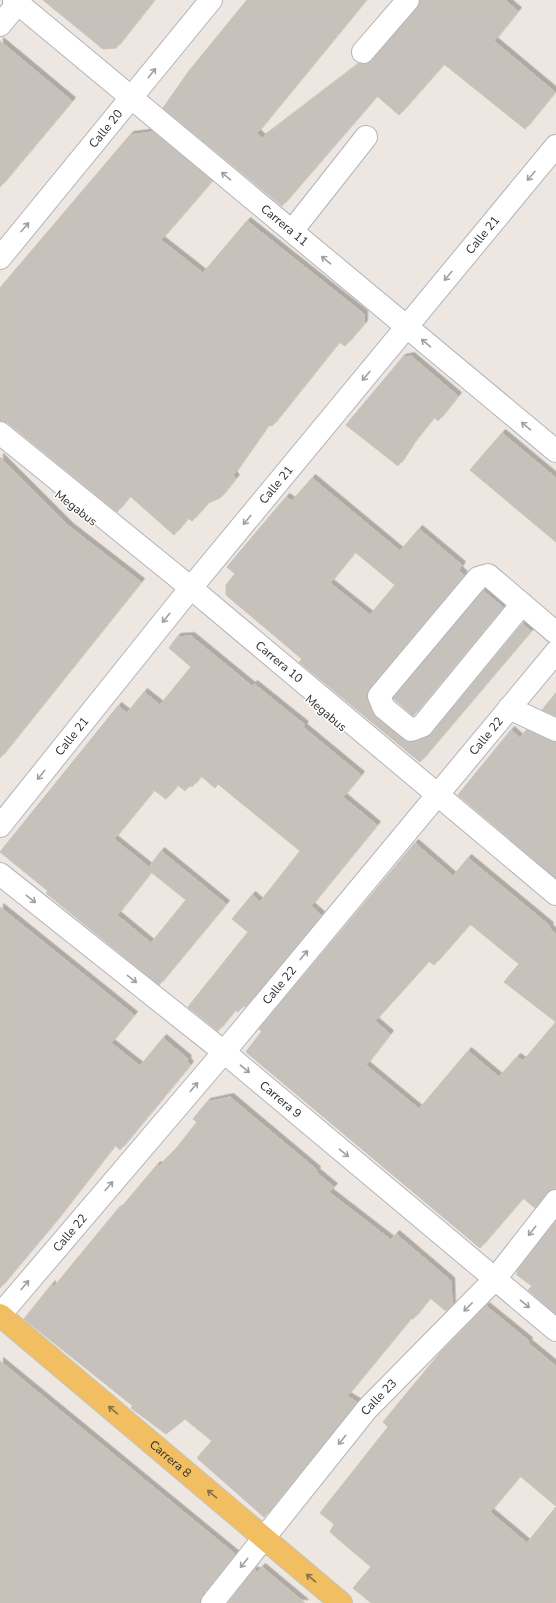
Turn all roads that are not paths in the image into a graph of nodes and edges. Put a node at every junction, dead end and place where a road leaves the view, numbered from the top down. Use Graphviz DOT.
graph roads {
  1 [pos="211,0"];
  2 [pos="408,0"];
  3 [pos="16,2"];
  4 [pos="0,25"];
  5 [pos="362,52"];
  6 [pos="132,97"];
  7 [pos="366,137"];
  8 [pos="556,146"];
  9 [pos="292,231"];
  10 [pos="0,258"];
  11 [pos="407,327"];
  12 [pos="0,433"];
  13 [pos="0,448"];
  14 [pos="556,451"];
  15 [pos="188,591"];
  16 [pos="522,604"];
  17 [pos="556,632"];
  18 [pos="556,652"];
  19 [pos="509,708"];
  20 [pos="556,730"];
  21 [pos="434,798"];
  22 [pos="0,826"];
  23 [pos="0,874"];
  24 [pos="556,894"];
  25 [pos="556,907"];
  26 [pos="224,1052"];
  27 [pos="556,1201"];
  28 [pos="495,1279"];
  29 [pos="0,1315"];
  30 [pos="556,1330"];
  31 [pos="264,1538"];
  32 [pos="212,1603"];
  33 [pos="341,1603"];
  6 -- 1 [label="street, Calle 20, one-way"];
  2 -- 5 [label="street"];
  3 -- 4 [label="street"];
  3 -- 6 [label="street, Carrera 11"];
  9 -- 6 [label="street, Carrera 11, one-way"];
  10 -- 6 [label="street, Calle 20, one-way"];
  7 -- 9 [label="street"];
  8 -- 11 [label="street, Calle 21, one-way"];
  11 -- 9 [label="street, Carrera 11, one-way"];
  14 -- 11 [label="street, Carrera 11, one-way"];
  11 -- 15 [label="street, Calle 21, one-way"];
  12 -- 15 [label="street"];
  13 -- 15 [label="street, Megabus"];
  15 -- 21 [label="street, Megabus"];
  15 -- 22 [label="street, Calle 21, one-way"];
  16 -- 16 [label="street"];
  16 -- 17 [label="street"];
  18 -- 19 [label="street, Calle 22"];
  19 -- 20 [label="street"];
  19 -- 21 [label="street, Calle 22"];
  21 -- 24 [label="street"];
  21 -- 25 [label="street, Megabus"];
  26 -- 21 [label="street, Calle 22, one-way"];
  23 -- 26 [label="street, Carrera 9, one-way"];
  26 -- 28 [label="street, Carrera 9, one-way"];
  29 -- 26 [label="street, Calle 22, one-way"];
  27 -- 28 [label="street, Calle 23, one-way"];
  28 -- 30 [label="street, Carrera 9, one-way"];
  28 -- 31 [label="street, Calle 23, one-way"];
  31 -- 29 [label="main road, Carrera 8, one-way"];
  31 -- 32 [label="street, Calle 23, one-way"];
  33 -- 31 [label="main road, Carrera 8, one-way"];
}
